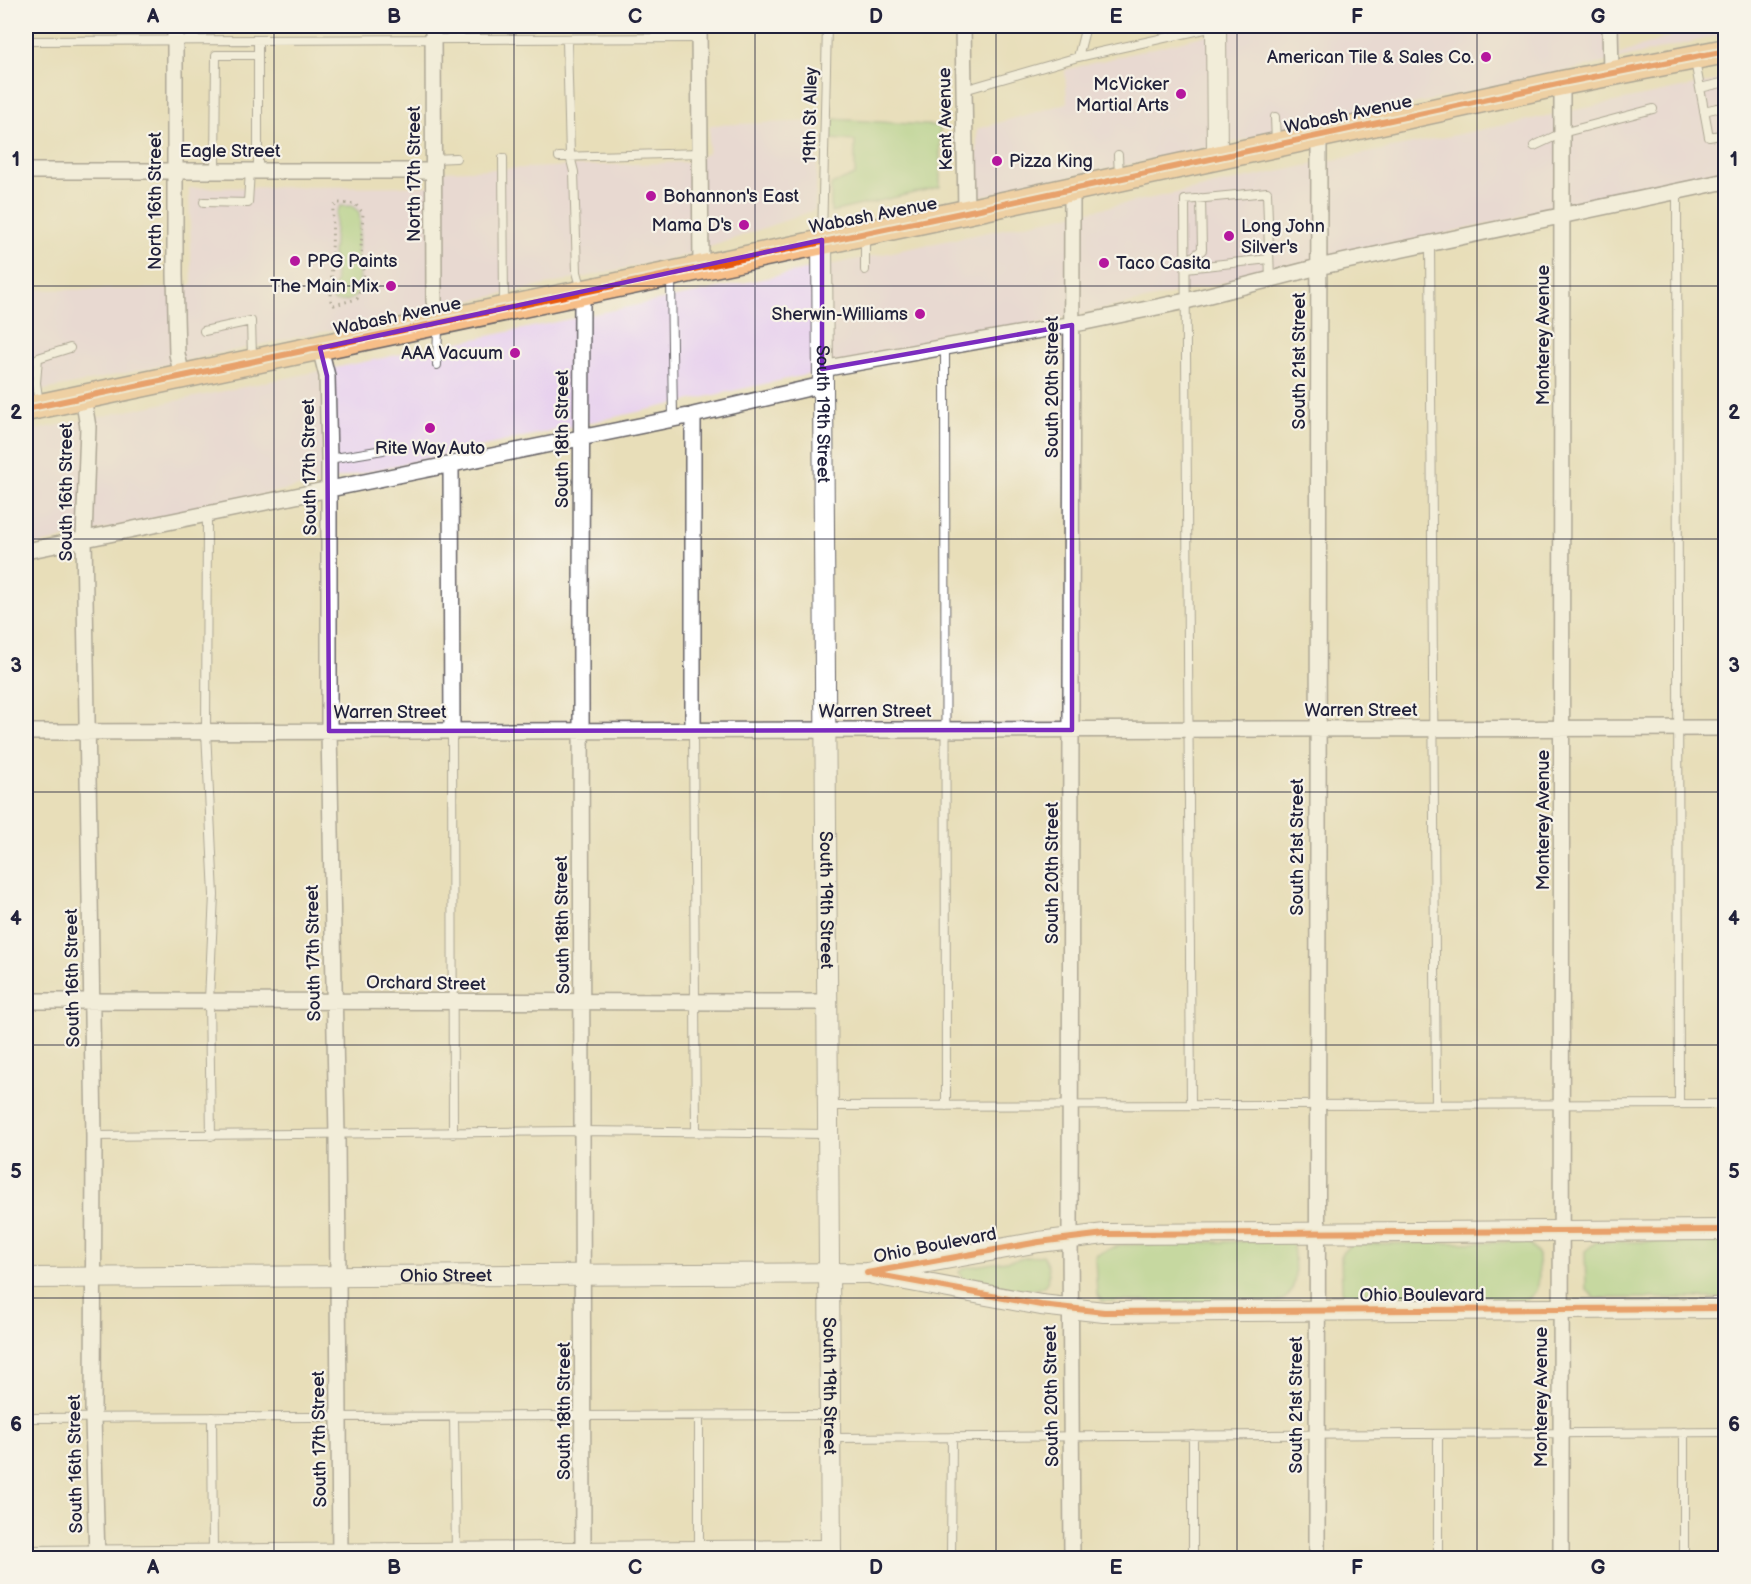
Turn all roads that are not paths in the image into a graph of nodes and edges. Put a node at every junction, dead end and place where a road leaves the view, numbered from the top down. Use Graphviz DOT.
graph roads {
  1 [pos="175,26"];
  2 [pos="826,26"];
  3 [pos="963,26"];
  4 [pos="1086,26"];
  5 [pos="1216,26"];
  6 [pos="1610,26"];
  7 [pos="699,32"];
  8 [pos="433,33"];
  9 [pos="26,41"];
  10 [pos="567,41"];
  11 [pos="174,42"];
  12 [pos="258,42"];
  13 [pos="1725,51"];
  14 [pos="258,55"];
  15 [pos="1077,57"];
  16 [pos="1695,57"];
  17 [pos="1611,72"];
  18 [pos="1725,82"];
  19 [pos="1562,83"];
  20 [pos="1700,88"];
  21 [pos="964,90"];
  22 [pos="1718,108"];
  23 [pos="1653,109"];
  24 [pos="1704,111"];
  25 [pos="1275,117"];
  26 [pos="1562,133"];
  27 [pos="1725,134"];
  28 [pos="1319,136"];
  29 [pos="1276,144"];
  30 [pos="1534,146"];
  31 [pos="700,153"];
  32 [pos="570,156"];
  33 [pos="1217,156"];
  34 [pos="559,157"];
  35 [pos="456,158"];
  36 [pos="502,158"];
  37 [pos="433,165"];
  38 [pos="174,170"];
  39 [pos="215,170"];
  40 [pos="254,170"];
  41 [pos="26,171"];
  42 [pos="1725,181"];
  43 [pos="1072,188"];
  44 [pos="1677,192"];
  45 [pos="1201,198"];
  46 [pos="204,202"];
  47 [pos="966,212"];
  48 [pos="1562,216"];
  49 [pos="865,232"];
  50 [pos="822,240"];
  51 [pos="1430,244"];
  52 [pos="1269,259"];
  53 [pos="1186,265"];
  54 [pos="1318,267"];
  55 [pos="701,268"];
  56 [pos="865,270"];
  57 [pos="671,274"];
  58 [pos="1270,279"];
  59 [pos="582,292"];
  60 [pos="1186,301"];
  61 [pos="504,308"];
  62 [pos="439,322"];
  63 [pos="1072,325"];
  64 [pos="204,331"];
  65 [pos="945,347"];
  66 [pos="70,348"];
  67 [pos="320,348"];
  68 [pos="252,362"];
  69 [pos="437,365"];
  70 [pos="182,376"];
  71 [pos="822,377"];
  72 [pos="83,397"];
  73 [pos="33,407"];
  74 [pos="693,415"];
  75 [pos="674,419"];
  76 [pos="581,437"];
  77 [pos="383,450"];
  78 [pos="329,459"];
  79 [pos="451,464"];
  80 [pos="330,489"];
  81 [pos="207,516"];
  82 [pos="84,538"];
  83 [pos="26,551"];
  84 [pos="1676,728"];
  85 [pos="1725,728"];
  86 [pos="1317,729"];
  87 [pos="1435,729"];
  88 [pos="1563,729"];
  89 [pos="945,730"];
  90 [pos="1072,730"];
  91 [pos="1191,730"];
  92 [pos="207,731"];
  93 [pos="329,731"];
  94 [pos="693,731"];
  95 [pos="827,731"];
  96 [pos="26,732"];
  97 [pos="87,732"];
  98 [pos="452,732"];
  99 [pos="580,732"];
  100 [pos="209,1000"];
  101 [pos="26,1001"];
  102 [pos="92,1002"];
  103 [pos="333,1002"];
  104 [pos="826,1002"];
  105 [pos="453,1003"];
  106 [pos="582,1003"];
  107 [pos="696,1003"];
  108 [pos="1561,1104"];
  109 [pos="1679,1104"];
  110 [pos="1725,1104"];
  111 [pos="1070,1105"];
  112 [pos="1191,1105"];
  113 [pos="1317,1105"];
  114 [pos="1436,1105"];
  115 [pos="826,1106"];
  116 [pos="946,1106"];
  117 [pos="583,1131"];
  118 [pos="696,1132"];
  119 [pos="453,1134"];
  120 [pos="826,1134"];
  121 [pos="94,1136"];
  122 [pos="212,1136"];
  123 [pos="337,1136"];
  124 [pos="1317,1230"];
  125 [pos="1561,1230"];
  126 [pos="1725,1230"];
  127 [pos="1070,1237"];
  128 [pos="867,1273"];
  129 [pos="827,1274"];
  130 [pos="336,1275"];
  131 [pos="584,1276"];
  132 [pos="95,1277"];
  133 [pos="26,1278"];
  134 [pos="1725,1308"];
  135 [pos="1070,1309"];
  136 [pos="1560,1309"];
  137 [pos="1315,1310"];
  138 [pos="829,1415"];
  139 [pos="584,1416"];
  140 [pos="699,1416"];
  141 [pos="338,1417"];
  142 [pos="454,1417"];
  143 [pos="26,1418"];
  144 [pos="93,1418"];
  145 [pos="212,1418"];
  146 [pos="1684,1432"];
  147 [pos="1725,1432"];
  148 [pos="1560,1433"];
  149 [pos="1438,1434"];
  150 [pos="1316,1435"];
  151 [pos="1071,1436"];
  152 [pos="1193,1436"];
  153 [pos="952,1437"];
  154 [pos="829,1438"];
  155 [pos="699,1551"];
  156 [pos="831,1554"];
  157 [pos="340,1555"];
  158 [pos="456,1555"];
  159 [pos="26,1556"];
  160 [pos="213,1556"];
  161 [pos="583,1556"];
  162 [pos="97,1557"];
  163 [pos="951,1558"];
  164 [pos="1072,1558"];
  165 [pos="1193,1558"];
  166 [pos="1317,1558"];
  167 [pos="1438,1558"];
  168 [pos="1561,1558"];
  169 [pos="1684,1558"];
  1 -- 11 [label="street, North 16th Street"];
  2 -- 50 [label="lane, 19th St Alley"];
  3 -- 21 [label="street, Kent Avenue"];
  4 -- 15 [label="lane"];
  5 -- 15 [label="lane"];
  5 -- 33 [label="street"];
  6 -- 17 [label="street"];
  7 -- 10 [label="lane"];
  7 -- 31 [label="street"];
  8 -- 10 [label="lane"];
  8 -- 12 [label="lane"];
  8 -- 37 [label="street, North 17th Street"];
  9 -- 11 [label="lane"];
  10 -- 32 [label="lane"];
  11 -- 12 [label="lane"];
  11 -- 38 [label="street, North 16th Street"];
  12 -- 14 [label="lane"];
  13 -- 16 [label="main road, Wabash Avenue"];
  14 -- 39 [label="lane"];
  14 -- 40 [label="lane"];
  15 -- 21 [label="lane"];
  16 -- 17 [label="main road, Wabash Avenue"];
  16 -- 20 [label="lane"];
  17 -- 19 [label="main road, Wabash Avenue"];
  18 -- 20 [label="lane"];
  19 -- 26 [label="street, Monterey Avenue"];
  19 -- 28 [label="main road, Wabash Avenue"];
  20 -- 24 [label="lane"];
  21 -- 47 [label="street, Kent Avenue"];
  22 -- 24 [label="lane"];
  23 -- 26 [label="lane"];
  24 -- 27 [label="lane"];
  25 -- 29 [label="lane"];
  26 -- 30 [label="lane"];
  26 -- 48 [label="street, Monterey Avenue"];
  28 -- 29 [label="main road, Wabash Avenue"];
  28 -- 54 [label="street, South 21st Street"];
  29 -- 33 [label="main road, Wabash Avenue"];
  31 -- 32 [label="lane"];
  31 -- 55 [label="street"];
  32 -- 34 [label="lane"];
  32 -- 59 [label="lane"];
  33 -- 43 [label="main road, Wabash Avenue"];
  35 -- 37 [label="lane"];
  36 -- 61 [label="lane"];
  37 -- 40 [label="street, Eagle Street"];
  37 -- 62 [label="street, North 17th Street"];
  38 -- 39 [label="street, Eagle Street"];
  38 -- 41 [label="street, Eagle Street"];
  38 -- 70 [label="street, North 16th Street"];
  39 -- 40 [label="street, Eagle Street"];
  40 -- 46 [label="lane"];
  42 -- 44 [label="street"];
  43 -- 47 [label="main road, Wabash Avenue"];
  43 -- 63 [label="street, South 20th Street"];
  44 -- 48 [label="street"];
  44 -- 84 [label="lane"];
  45 -- 52 [label="lane"];
  45 -- 53 [label="lane"];
  45 -- 53 [label="lane"];
  47 -- 49 [label="main road, Wabash Avenue"];
  48 -- 51 [label="street"];
  48 -- 88 [label="street, Monterey Avenue"];
  49 -- 50 [label="main road, Wabash Avenue"];
  49 -- 56 [label="lane"];
  50 -- 55 [label="main road, Wabash Avenue"];
  50 -- 71 [label="street, South 19th Street"];
  51 -- 54 [label="street"];
  51 -- 87 [label="lane"];
  52 -- 53 [label="lane"];
  52 -- 58 [label="lane"];
  53 -- 60 [label="lane"];
  54 -- 58 [label="street"];
  54 -- 86 [label="street, South 21st Street"];
  55 -- 57 [label="main road, Wabash Avenue"];
  57 -- 59 [label="main road, Wabash Avenue"];
  57 -- 75 [label="lane"];
  58 -- 60 [label="street"];
  59 -- 61 [label="main road, Wabash Avenue"];
  59 -- 76 [label="street, South 18th Street"];
  60 -- 63 [label="street"];
  60 -- 91 [label="lane"];
  61 -- 62 [label="main road, Wabash Avenue"];
  62 -- 67 [label="main road, Wabash Avenue"];
  62 -- 69 [label="lane"];
  63 -- 65 [label="street"];
  63 -- 90 [label="street, South 20th Street"];
  64 -- 68 [label="lane"];
  65 -- 71 [label="street"];
  65 -- 89 [label="lane"];
  66 -- 73 [label="lane"];
  67 -- 68 [label="main road, Wabash Avenue"];
  67 -- 78 [label="street, South 17th Street"];
  68 -- 70 [label="main road, Wabash Avenue"];
  70 -- 72 [label="main road, Wabash Avenue"];
  71 -- 74 [label="street"];
  71 -- 95 [label="street, South 19th Street"];
  72 -- 73 [label="main road, Wabash Avenue"];
  72 -- 82 [label="street, South 16th Street"];
  74 -- 75 [label="street"];
  74 -- 94 [label="street"];
  75 -- 76 [label="street"];
  76 -- 79 [label="street"];
  76 -- 99 [label="street, South 18th Street"];
  77 -- 78 [label="lane"];
  78 -- 80 [label="street, South 17th Street"];
  79 -- 80 [label="street"];
  79 -- 98 [label="street"];
  80 -- 81 [label="street"];
  80 -- 93 [label="street, South 17th Street"];
  81 -- 82 [label="street"];
  81 -- 92 [label="lane"];
  82 -- 83 [label="street"];
  82 -- 97 [label="street, South 16th Street"];
  84 -- 85 [label="street, Warren Street"];
  84 -- 88 [label="street, Warren Street"];
  84 -- 109 [label="lane"];
  86 -- 87 [label="street, Warren Street"];
  86 -- 91 [label="street, Warren Street"];
  86 -- 113 [label="street, South 21st Street"];
  87 -- 88 [label="street, Warren Street"];
  87 -- 114 [label="lane"];
  88 -- 108 [label="street, Monterey Avenue"];
  89 -- 90 [label="street, Warren Street"];
  89 -- 95 [label="street, Warren Street"];
  89 -- 116 [label="lane"];
  90 -- 91 [label="street, Warren Street"];
  90 -- 111 [label="street, South 20th Street"];
  91 -- 112 [label="lane"];
  92 -- 93 [label="street, Warren Street"];
  92 -- 97 [label="street, Warren Street"];
  92 -- 100 [label="lane"];
  93 -- 98 [label="street, Warren Street"];
  93 -- 103 [label="street, South 17th Street"];
  94 -- 95 [label="street, Warren Street"];
  94 -- 99 [label="street, Warren Street"];
  94 -- 107 [label="lane"];
  95 -- 104 [label="street, South 19th Street"];
  96 -- 97 [label="street, Warren Street"];
  97 -- 102 [label="street, South 16th Street"];
  98 -- 99 [label="street, Warren Street"];
  98 -- 105 [label="lane"];
  99 -- 106 [label="street, South 18th Street"];
  100 -- 102 [label="street, Orchard Street"];
  100 -- 103 [label="street, Orchard Street"];
  100 -- 122 [label="lane"];
  101 -- 102 [label="street, Orchard Street"];
  102 -- 121 [label="street, South 16th Street"];
  103 -- 105 [label="street, Orchard Street"];
  103 -- 123 [label="street, South 17th Street"];
  104 -- 107 [label="street, Orchard Street"];
  104 -- 115 [label="street, South 19th Street"];
  105 -- 106 [label="street, Orchard Street"];
  105 -- 119 [label="lane"];
  106 -- 107 [label="street, Orchard Street"];
  106 -- 117 [label="street, South 18th Street"];
  107 -- 118 [label="lane"];
  108 -- 109 [label="lane"];
  108 -- 114 [label="lane"];
  108 -- 125 [label="street, Monterey Avenue"];
  109 -- 110 [label="lane"];
  111 -- 112 [label="lane"];
  111 -- 116 [label="lane"];
  111 -- 127 [label="street, South 20th Street"];
  112 -- 113 [label="lane"];
  113 -- 114 [label="lane"];
  113 -- 124 [label="street, South 21st Street"];
  115 -- 116 [label="lane"];
  115 -- 120 [label="street, South 19th Street"];
  117 -- 118 [label="lane"];
  117 -- 119 [label="lane"];
  117 -- 131 [label="street, South 18th Street"];
  118 -- 120 [label="lane"];
  119 -- 123 [label="lane"];
  120 -- 129 [label="street, South 19th Street"];
  121 -- 122 [label="lane"];
  121 -- 132 [label="street, South 16th Street"];
  122 -- 123 [label="lane"];
  123 -- 130 [label="street, South 17th Street"];
  124 -- 125 [label="street, Ohio Boulevard"];
  124 -- 127 [label="street, Ohio Boulevard"];
  124 -- 137 [label="street, South 21st Street"];
  125 -- 126 [label="street, Ohio Boulevard"];
  125 -- 136 [label="street, Monterey Avenue"];
  127 -- 128 [label="street, Ohio Boulevard"];
  127 -- 135 [label="street, South 20th Street"];
  128 -- 129 [label="street, Ohio Street"];
  128 -- 135 [label="street, Ohio Boulevard"];
  129 -- 131 [label="street, Ohio Street"];
  129 -- 138 [label="street, South 19th Street"];
  130 -- 131 [label="street, Ohio Street"];
  130 -- 132 [label="street, Ohio Street"];
  130 -- 141 [label="street, South 17th Street"];
  131 -- 139 [label="street, South 18th Street"];
  132 -- 133 [label="street, Ohio Street"];
  132 -- 144 [label="street, South 16th Street"];
  134 -- 136 [label="street, Ohio Boulevard"];
  135 -- 137 [label="street, Ohio Boulevard"];
  135 -- 151 [label="street, South 20th Street"];
  136 -- 137 [label="street, Ohio Boulevard"];
  136 -- 148 [label="street, Monterey Avenue"];
  137 -- 150 [label="street, South 21st Street"];
  138 -- 140 [label="lane"];
  138 -- 154 [label="street, South 19th Street"];
  139 -- 140 [label="lane"];
  139 -- 142 [label="lane"];
  139 -- 161 [label="street, South 18th Street"];
  140 -- 155 [label="lane"];
  141 -- 142 [label="lane"];
  141 -- 145 [label="lane"];
  141 -- 157 [label="street, South 17th Street"];
  142 -- 158 [label="lane"];
  143 -- 144 [label="lane"];
  144 -- 145 [label="lane"];
  144 -- 162 [label="street, South 16th Street"];
  145 -- 160 [label="lane"];
  146 -- 147 [label="lane"];
  146 -- 148 [label="lane"];
  146 -- 169 [label="lane"];
  148 -- 149 [label="lane"];
  148 -- 168 [label="street, Monterey Avenue"];
  149 -- 150 [label="lane"];
  149 -- 167 [label="lane"];
  150 -- 152 [label="lane"];
  150 -- 166 [label="street, South 21st Street"];
  151 -- 152 [label="lane"];
  151 -- 153 [label="lane"];
  151 -- 164 [label="street, South 20th Street"];
  152 -- 165 [label="lane"];
  153 -- 154 [label="lane"];
  153 -- 163 [label="lane"];
  154 -- 156 [label="street, South 19th Street"];
  155 -- 156 [label="street"];
  155 -- 161 [label="street"];
  157 -- 158 [label="street"];
  157 -- 160 [label="street"];
  158 -- 161 [label="street"];
  159 -- 162 [label="street"];
  160 -- 162 [label="street"];
}
